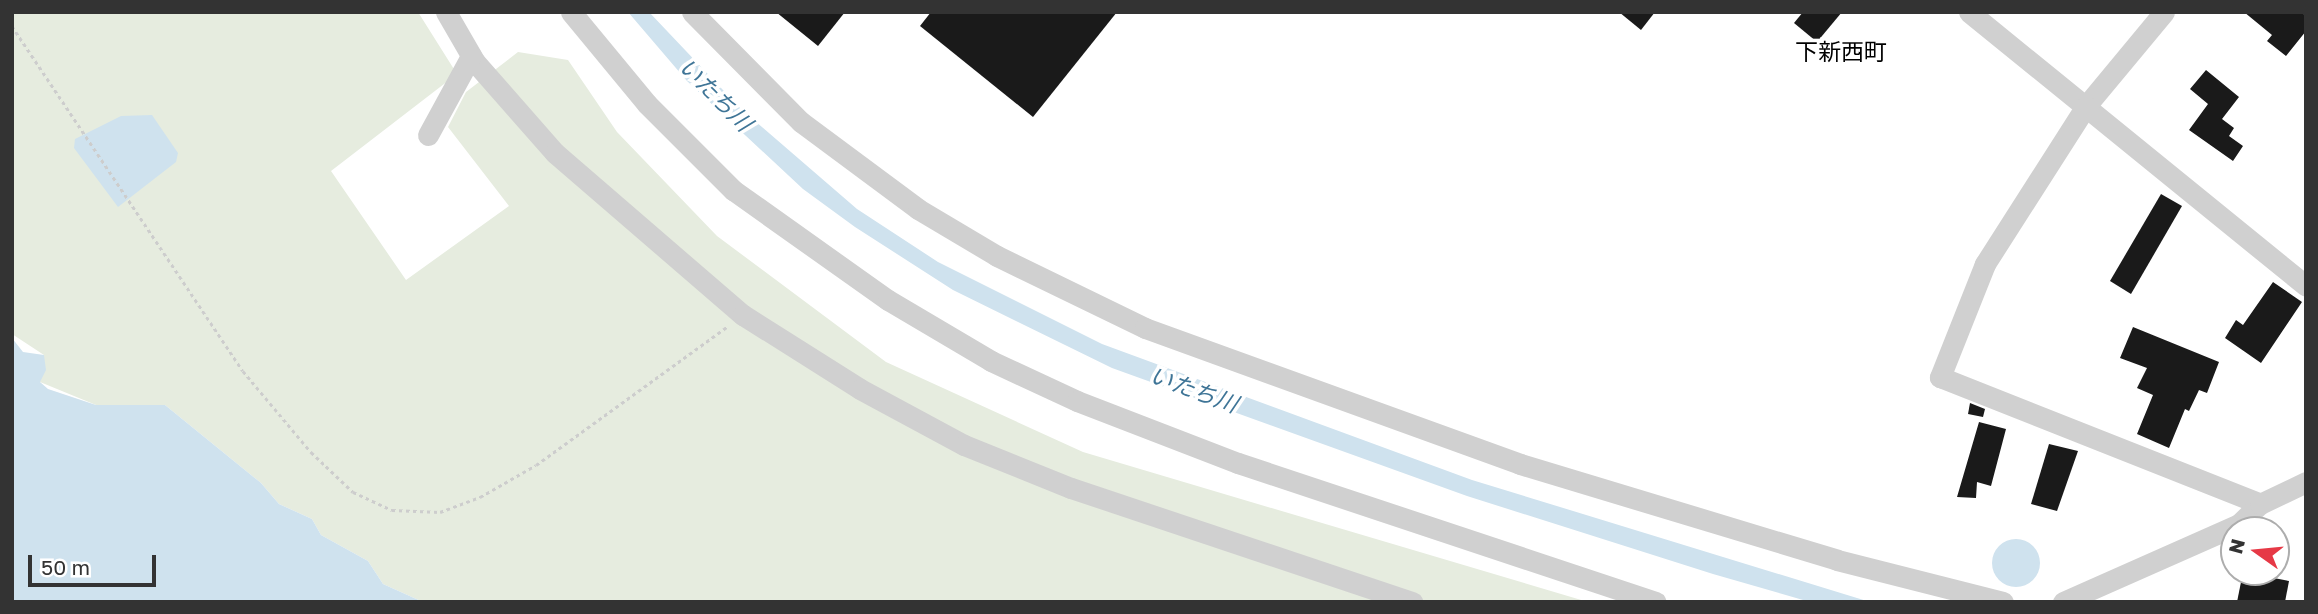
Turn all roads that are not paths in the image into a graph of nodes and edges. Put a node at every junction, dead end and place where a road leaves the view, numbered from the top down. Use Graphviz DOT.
graph roads {
  1 [pos="446,12"];
  2 [pos="572,12"];
  3 [pos="692,12"];
  4 [pos="1969,12"];
  5 [pos="2164,12"];
  6 [pos="471,55"];
  7 [pos="2086,106"];
  8 [pos="428,135"];
  9 [pos="2306,286"];
  10 [pos="2306,482"];
  11 [pos="2260,505"];
  12 [pos="1412,602"];
  13 [pos="1655,602"];
  14 [pos="2003,602"];
  15 [pos="2063,602"];
  1 -- 6 [label="street"];
  2 -- 13 [label="street"];
  3 -- 14 [label="street"];
  4 -- 7 [label="street"];
  5 -- 7 [label="street"];
  6 -- 8 [label="street"];
  6 -- 12 [label="street"];
  7 -- 9 [label="street"];
  7 -- 11 [label="street"];
  10 -- 11 [label="street"];
  11 -- 15 [label="street"];
}
